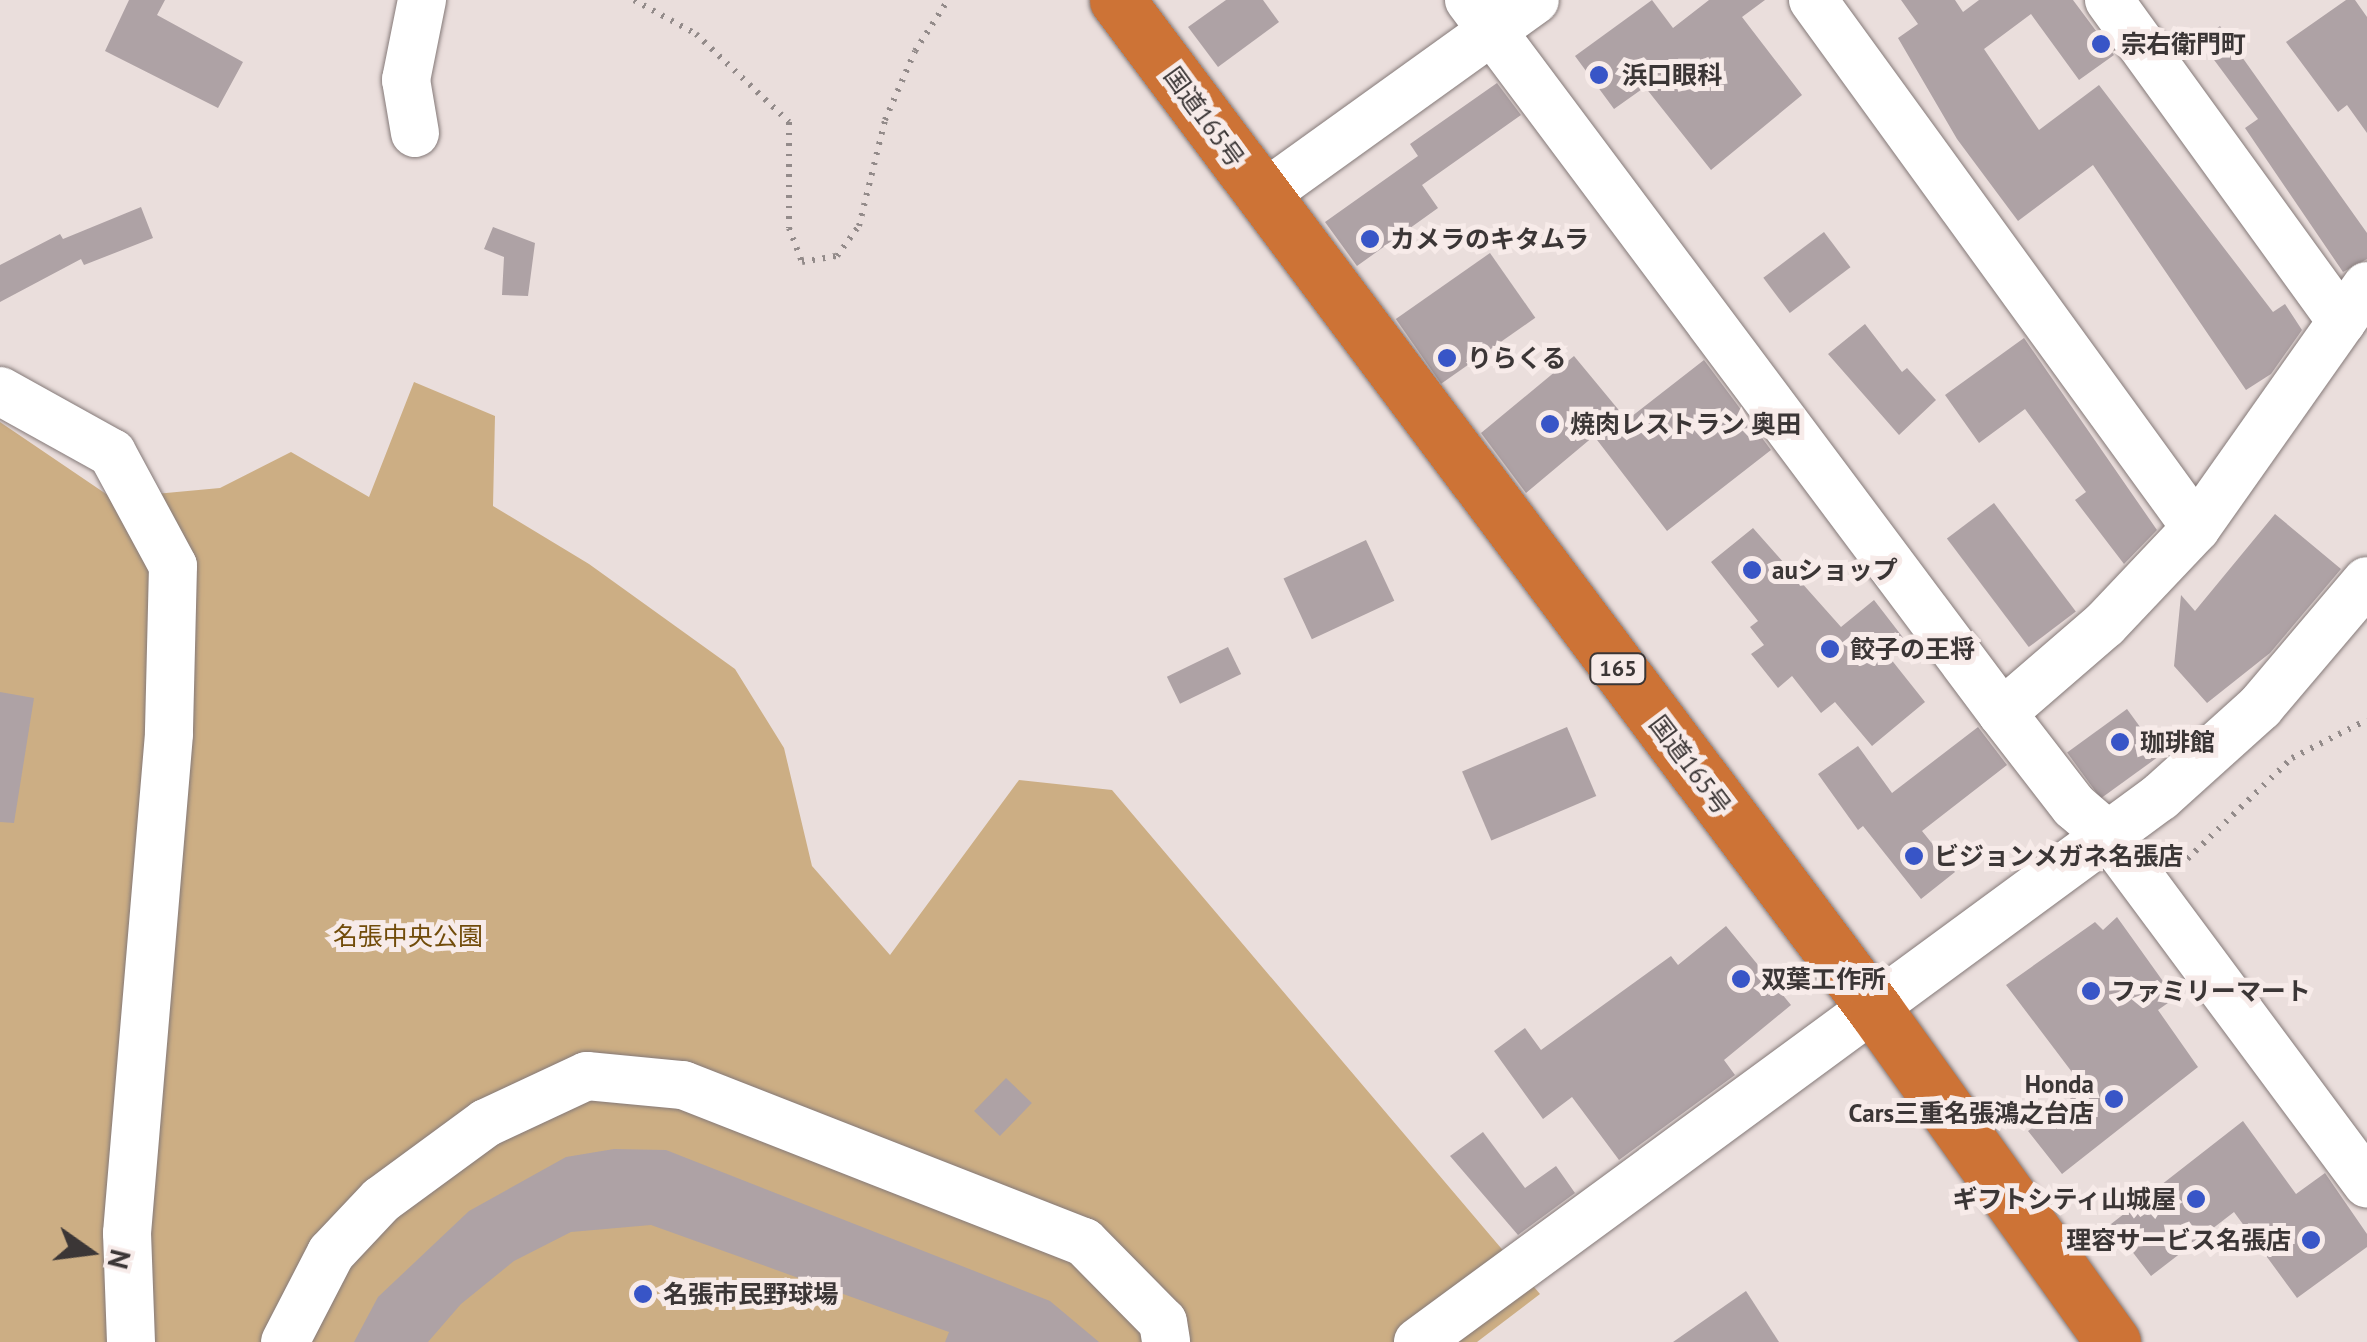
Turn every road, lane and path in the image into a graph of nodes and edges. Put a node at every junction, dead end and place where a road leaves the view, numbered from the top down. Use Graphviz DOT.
graph roads {
  1 [pos="422,0"];
  2 [pos="634,0"];
  3 [pos="948,0"];
  4 [pos="1117,0"];
  5 [pos="1534,0"];
  6 [pos="1812,0"];
  7 [pos="2109,0"];
  8 [pos="1480,15"];
  9 [pos="415,133"];
  10 [pos="1262,196"];
  11 [pos="2355,304"];
  12 [pos="0,392"];
  13 [pos="2196,528"];
  14 [pos="2367,581"];
  15 [pos="2002,713"];
  16 [pos="2367,720"];
  17 [pos="2109,836"];
  18 [pos="2189,878"];
  19 [pos="1876,1012"];
  20 [pos="2367,1184"];
  21 [pos="130,1342"];
  22 [pos="285,1342"];
  23 [pos="1166,1342"];
  24 [pos="1418,1342"];
  25 [pos="2113,1342"];
  1 -- 9 [label="street"];
  2 -- 3 [label="path"];
  4 -- 10 [label="highway, 国道165号 / 165"];
  5 -- 8 [label="street"];
  6 -- 13 [label="street"];
  7 -- 11 [label="street"];
  8 -- 10 [label="street"];
  8 -- 15 [label="street"];
  10 -- 19 [label="highway, 国道165号 / 165"];
  11 -- 13 [label="street"];
  12 -- 21 [label="street"];
  13 -- 15 [label="street"];
  14 -- 17 [label="street"];
  15 -- 17 [label="street"];
  16 -- 18 [label="path"];
  17 -- 19 [label="street"];
  17 -- 20 [label="street"];
  19 -- 24 [label="street"];
  19 -- 25 [label="highway, 国道165号 / 165"];
  22 -- 23 [label="street"];
}
